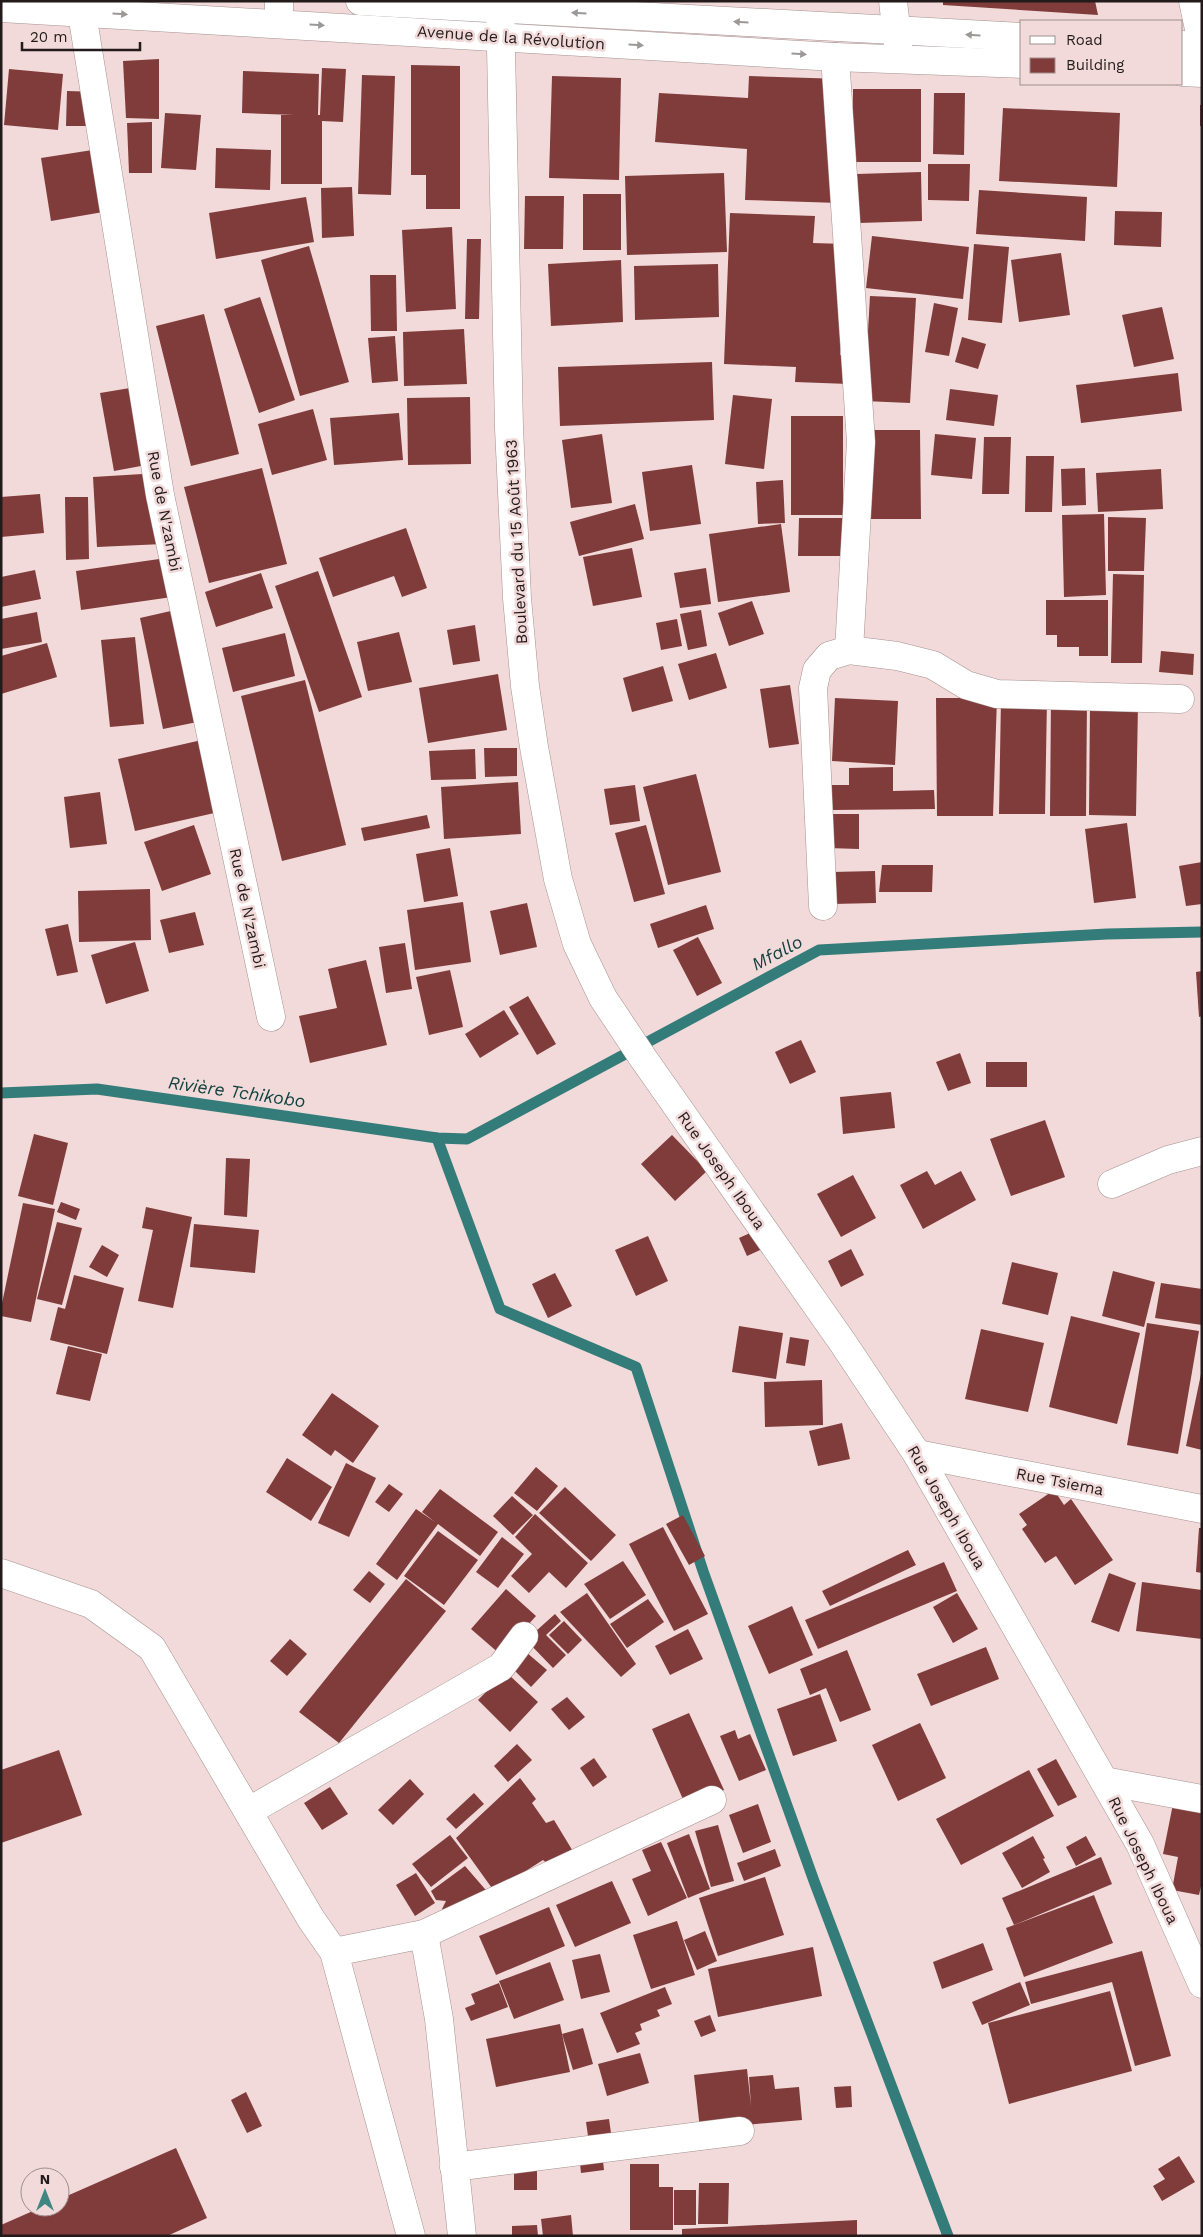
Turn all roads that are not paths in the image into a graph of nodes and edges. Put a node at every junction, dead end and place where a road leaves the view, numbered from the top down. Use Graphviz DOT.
graph roads {
  1 [pos="360,1"];
  2 [pos="893,1"];
  3 [pos="1193,1"];
  4 [pos="500,5"];
  5 [pos="81,6"];
  6 [pos="1,8"];
  7 [pos="279,12"];
  8 [pos="898,31"];
  9 [pos="501,37"];
  10 [pos="1020,37"];
  11 [pos="1202,44"];
  12 [pos="1183,45"];
  13 [pos="835,57"];
  14 [pos="899,59"];
  15 [pos="1020,64"];
  16 [pos="1183,72"];
  17 [pos="1202,73"];
  18 [pos="849,650"];
  19 [pos="1180,699"];
  20 [pos="823,906"];
  21 [pos="271,1017"];
  22 [pos="643,1058"];
  23 [pos="1202,1151"];
  24 [pos="1112,1184"];
  25 [pos="918,1454"];
  26 [pos="1202,1509"];
  27 [pos="1,1573"];
  28 [pos="524,1636"];
  29 [pos="1104,1781"];
  30 [pos="1202,1799"];
  31 [pos="712,1800"];
  32 [pos="248,1811"];
  33 [pos="424,1934"];
  34 [pos="334,1952"];
  35 [pos="1202,1984"];
  36 [pos="740,2131"];
  37 [pos="454,2168"];
  38 [pos="411,2236"];
  39 [pos="462,2236"];
  1 -- 4 [label="street, Avenue de la Révolution"];
  2 -- 8 [label="street"];
  3 -- 11 [label="street"];
  8 -- 4 [label="street, Avenue de la Révolution, one-way"];
  4 -- 9 [label="street, Boulevard du 15 Août 1963"];
  5 -- 6 [label="street, Avenue de la Révolution"];
  5 -- 7 [label="street, Avenue de la Révolution, one-way"];
  5 -- 21 [label="street, Rue de N'zambi"];
  7 -- 9 [label="street, Avenue de la Révolution, one-way"];
  10 -- 8 [label="street, Avenue de la Révolution, one-way"];
  8 -- 14 [label="street"];
  9 -- 13 [label="street, Avenue de la Révolution, one-way"];
  9 -- 22 [label="street, Boulevard du 15 Août 1963"];
  11 -- 12 [label="street"];
  13 -- 14 [label="street, Avenue de la Révolution"];
  13 -- 18 [label="street"];
  14 -- 15 [label="street, Avenue de la Révolution"];
  16 -- 17 [label="street"];
  18 -- 19 [label="street"];
  18 -- 20 [label="street"];
  22 -- 25 [label="street, Rue Joseph Iboua"];
  23 -- 24 [label="street"];
  25 -- 26 [label="street, Rue Tsiema"];
  25 -- 29 [label="street, Rue Joseph Iboua"];
  27 -- 32 [label="street"];
  28 -- 32 [label="street"];
  29 -- 30 [label="street"];
  29 -- 35 [label="street, Rue Joseph Iboua"];
  31 -- 33 [label="street"];
  32 -- 34 [label="street"];
  33 -- 34 [label="street"];
  33 -- 37 [label="street"];
  34 -- 38 [label="street"];
  36 -- 37 [label="street"];
  37 -- 39 [label="street"];
}
